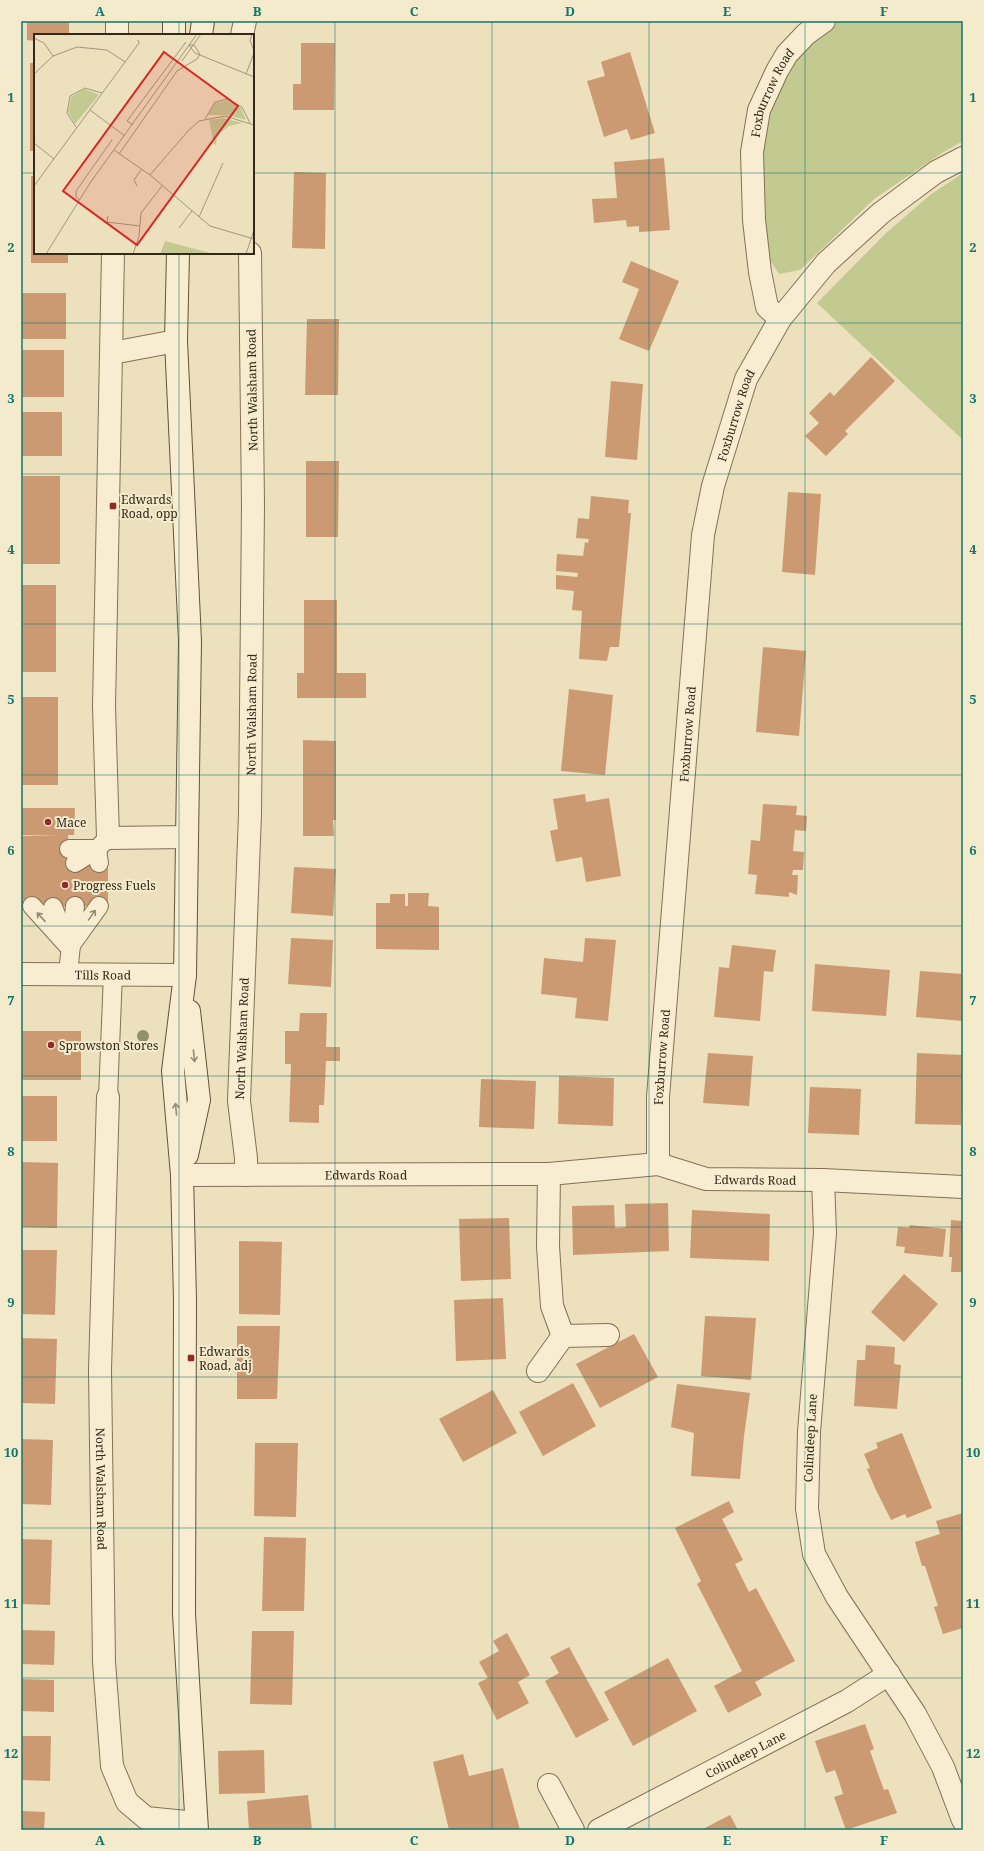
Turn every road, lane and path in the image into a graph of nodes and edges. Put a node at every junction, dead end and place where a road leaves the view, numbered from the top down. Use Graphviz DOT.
graph roads {
  1 [pos="117,21"];
  2 [pos="174,21"];
  3 [pos="203,21"];
  4 [pos="245,21"];
  5 [pos="824,21"];
  6 [pos="117,34"];
  7 [pos="174,34"];
  8 [pos="201,34"];
  9 [pos="242,34"];
  10 [pos="963,158"];
  11 [pos="114,254"];
  12 [pos="178,254"];
  13 [pos="250,254"];
  14 [pos="780,319"];
  15 [pos="176,340"];
  16 [pos="112,353"];
  17 [pos="186,837"];
  18 [pos="101,850"];
  19 [pos="72,856"];
  20 [pos="32,906"];
  21 [pos="75,906"];
  22 [pos="99,906"];
  23 [pos="53,907"];
  24 [pos="69,948"];
  25 [pos="21,974"];
  26 [pos="68,974"];
  27 [pos="113,974"];
  28 [pos="185,975"];
  29 [pos="108,1097"];
  30 [pos="658,1164"];
  31 [pos="550,1174"];
  32 [pos="182,1175"];
  33 [pos="246,1175"];
  34 [pos="823,1180"];
  35 [pos="963,1187"];
  36 [pos="608,1335"];
  37 [pos="563,1336"];
  38 [pos="538,1371"];
  39 [pos="890,1674"];
  40 [pos="549,1785"];
  41 [pos="963,1820"];
  42 [pos="196,1826"];
  43 [pos="573,1830"];
  44 [pos="600,1830"];
  1 -- 6 [label="street"];
  2 -- 7 [label="street"];
  3 -- 8 [label="street"];
  4 -- 9 [label="street"];
  5 -- 14 [label="street, Foxburrow Road"];
  10 -- 14 [label="street, Foxburrow Road"];
  11 -- 16 [label="street"];
  12 -- 15 [label="street, North Walsham Road"];
  13 -- 33 [label="street, North Walsham Road"];
  14 -- 30 [label="street, Foxburrow Road"];
  15 -- 16 [label="street"];
  15 -- 17 [label="street, North Walsham Road"];
  16 -- 18 [label="street"];
  17 -- 18 [label="street"];
  17 -- 28 [label="street, North Walsham Road"];
  18 -- 19 [label="lane"];
  24 -- 20 [label="lane, one-way"];
  21 -- 24 [label="lane"];
  24 -- 22 [label="lane, one-way"];
  23 -- 24 [label="lane"];
  24 -- 26 [label="lane"];
  25 -- 26 [label="street, Tills Road"];
  26 -- 27 [label="street, Tills Road"];
  27 -- 28 [label="street, Tills Road"];
  27 -- 29 [label="lane"];
  28 -- 32 [label="street, North Walsham Road"];
  29 -- 42 [label="street, North Walsham Road"];
  30 -- 31 [label="street, Edwards Road"];
  30 -- 34 [label="street, Edwards Road"];
  31 -- 33 [label="street, Edwards Road"];
  31 -- 37 [label="street"];
  32 -- 33 [label="street, Edwards Road"];
  32 -- 42 [label="street, North Walsham Road"];
  34 -- 35 [label="street, Edwards Road"];
  34 -- 39 [label="street, Colindeep Lane"];
  36 -- 37 [label="street"];
  37 -- 38 [label="street"];
  39 -- 41 [label="street, Colindeep Lane"];
  39 -- 44 [label="street, Colindeep Lane"];
  40 -- 43 [label="street"];
}
